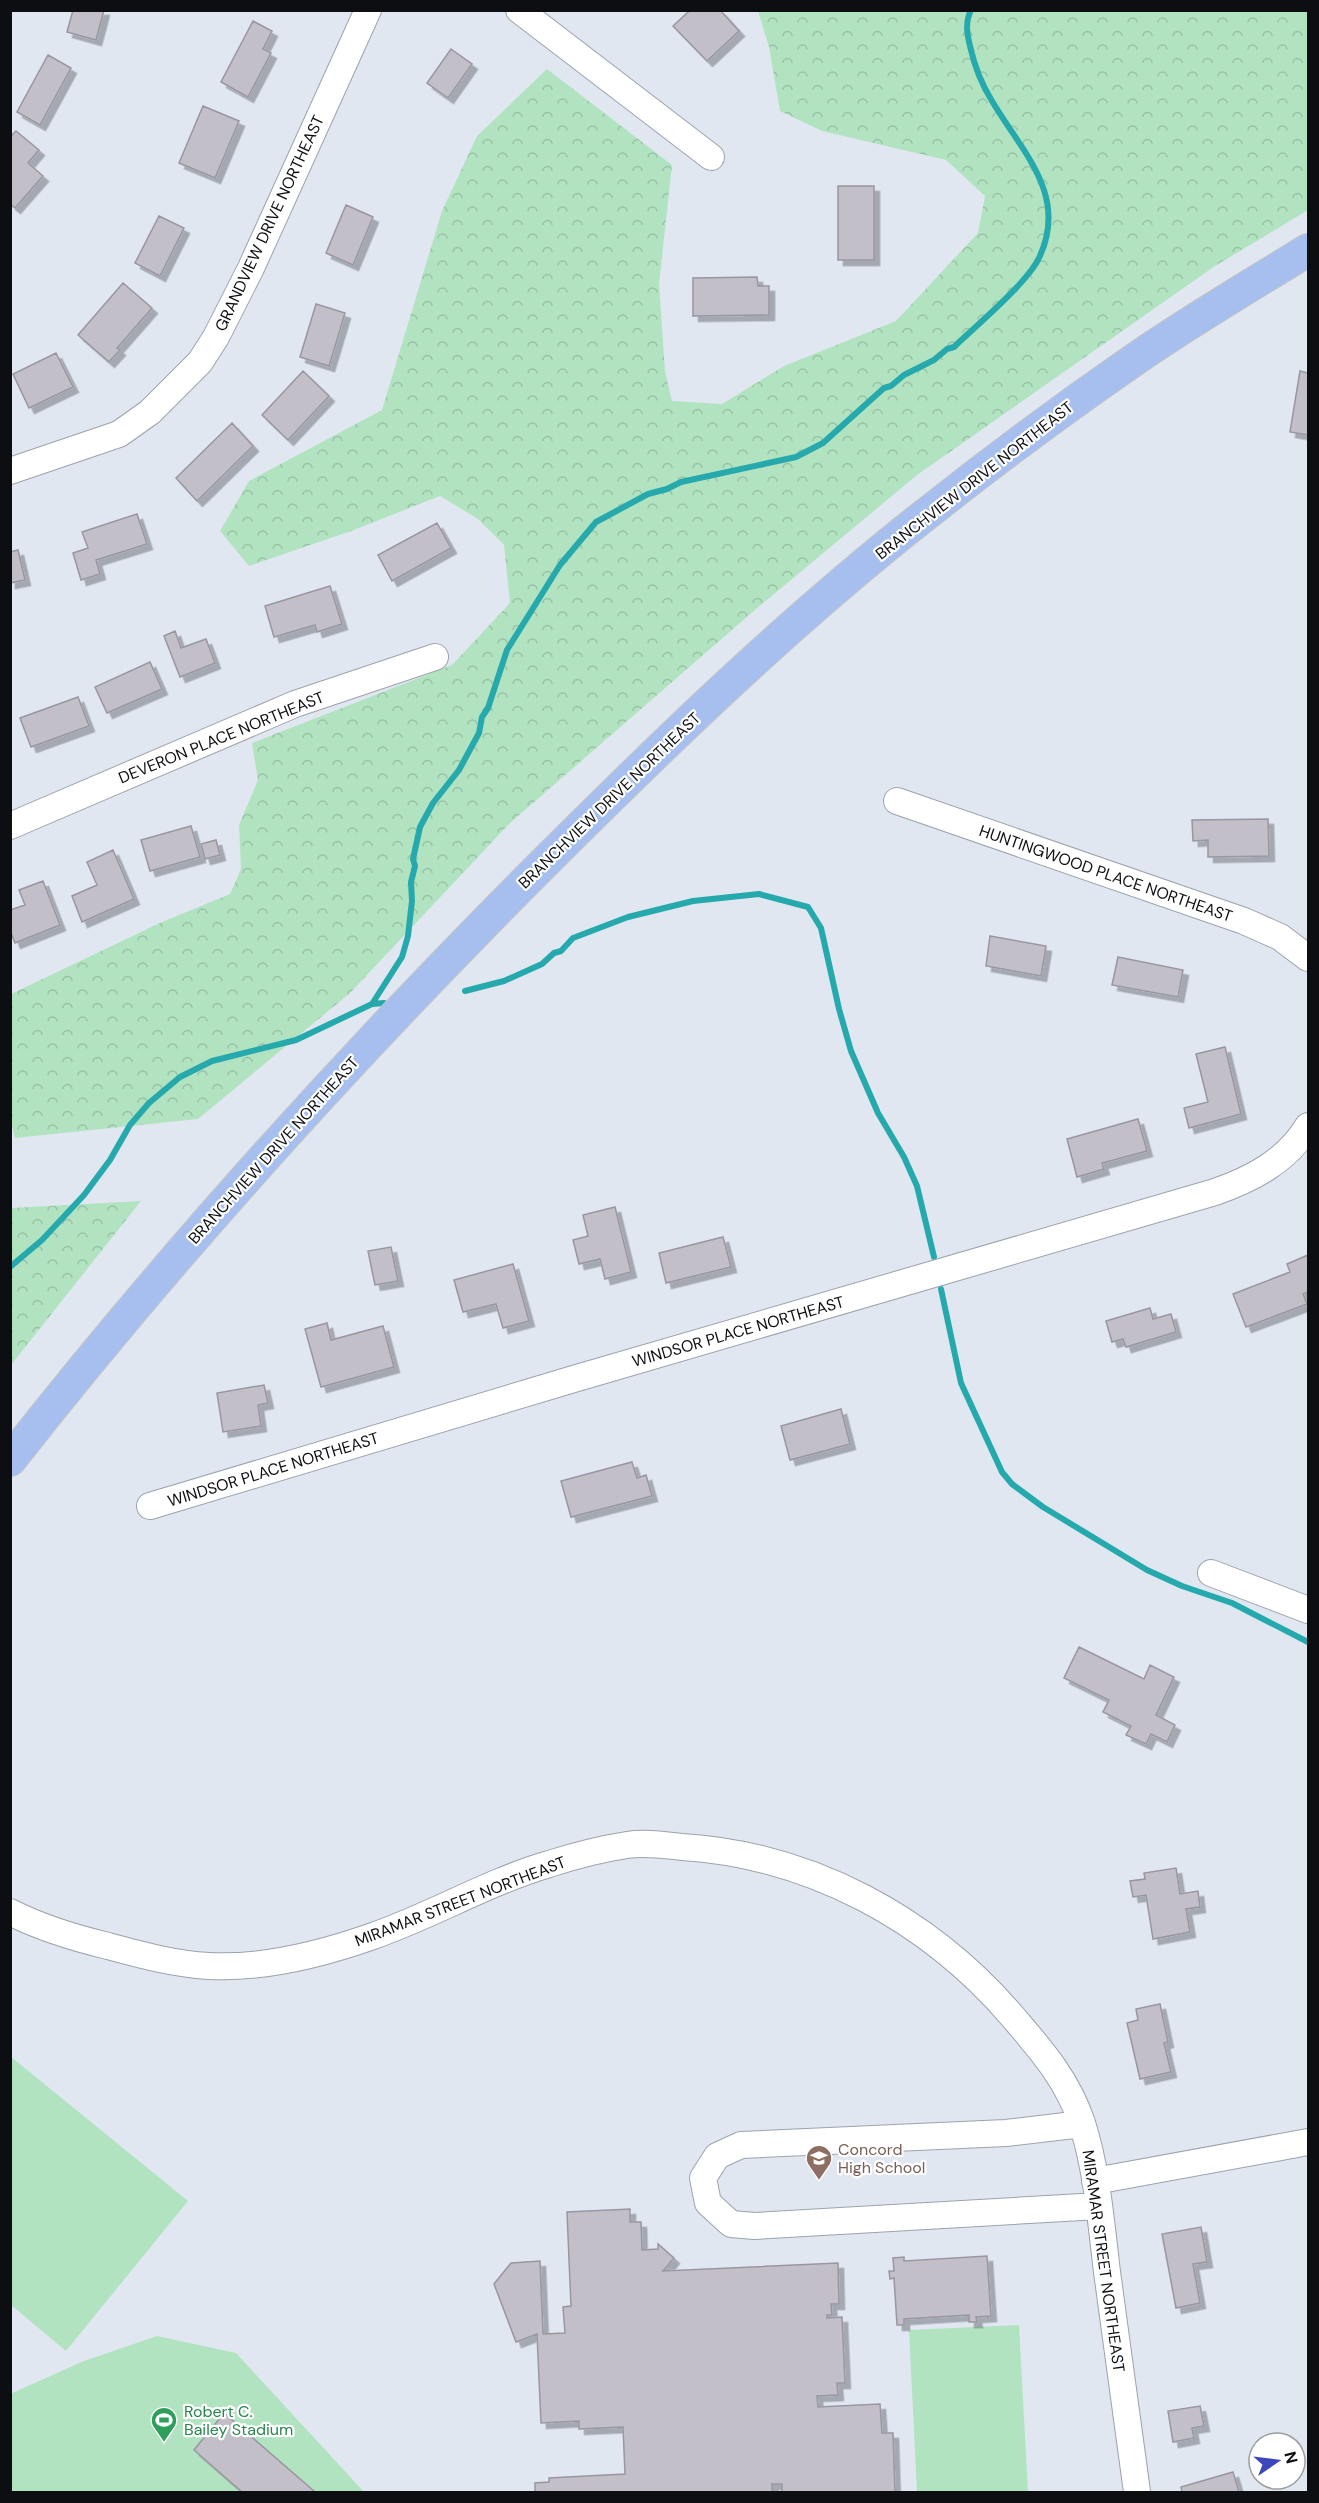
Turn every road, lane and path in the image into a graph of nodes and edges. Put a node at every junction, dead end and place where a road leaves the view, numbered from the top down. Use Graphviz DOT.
graph roads {
  1 [pos="368,10"];
  2 [pos="519,10"];
  3 [pos="711,158"];
  4 [pos="1308,250"];
  5 [pos="10,471"];
  6 [pos="435,657"];
  7 [pos="897,801"];
  8 [pos="10,826"];
  9 [pos="1308,958"];
  10 [pos="1308,1126"];
  11 [pos="10,1460"];
  12 [pos="150,1506"];
  13 [pos="1211,1573"];
  14 [pos="1308,1610"];
  15 [pos="10,1912"];
  16 [pos="1082,2124"];
  17 [pos="1308,2142"];
  18 [pos="1095,2181"];
  19 [pos="1099,2206"];
  20 [pos="1137,2493"];
  1 -- 5 [label="street, GRANDVIEW DRIVE NORTHEAST"];
  2 -- 3 [label="street"];
  4 -- 11 [label="main road, BRANCHVIEW DRIVE NORTHEAST"];
  6 -- 8 [label="street, DEVERON PLACE NORTHEAST"];
  7 -- 9 [label="street, HUNTINGWOOD PLACE NORTHEAST"];
  10 -- 12 [label="street, WINDSOR PLACE NORTHEAST"];
  13 -- 14 [label="street"];
  15 -- 16 [label="street, MIRAMAR STREET NORTHEAST"];
  16 -- 18 [label="street, MIRAMAR STREET NORTHEAST"];
  16 -- 19 [label="street"];
  17 -- 18 [label="street"];
  18 -- 19 [label="street, MIRAMAR STREET NORTHEAST"];
  19 -- 20 [label="street, MIRAMAR STREET NORTHEAST"];
}
